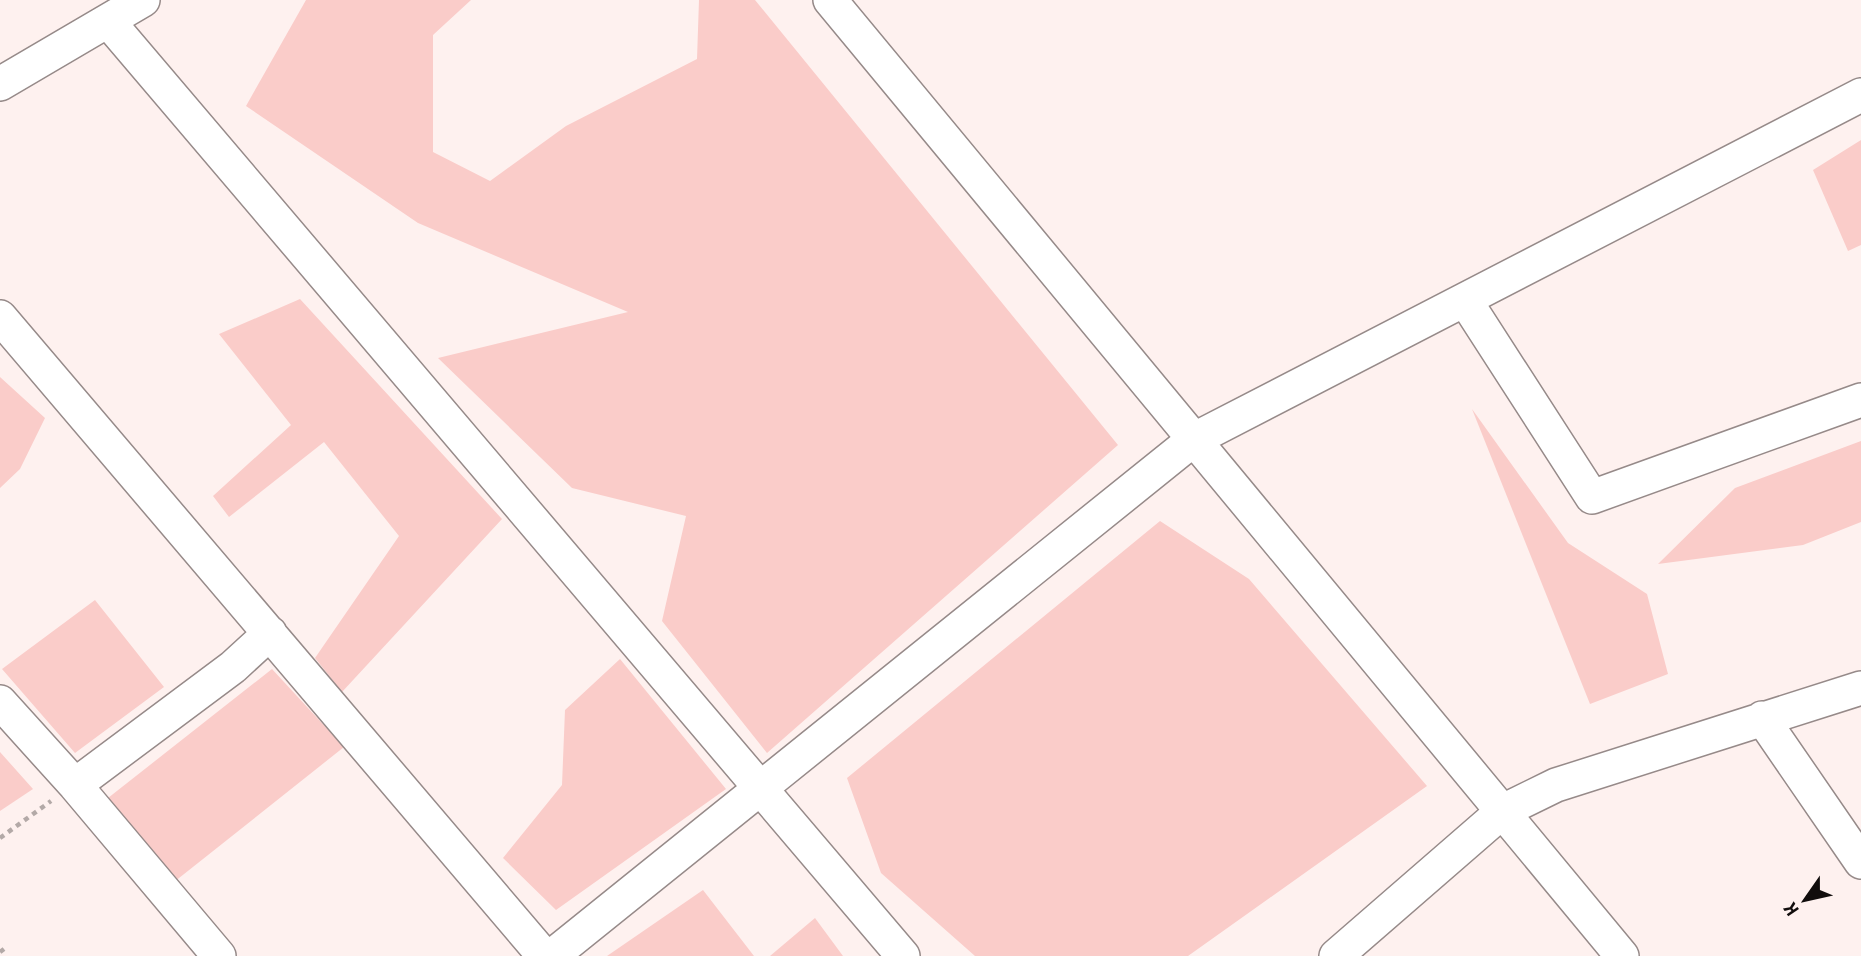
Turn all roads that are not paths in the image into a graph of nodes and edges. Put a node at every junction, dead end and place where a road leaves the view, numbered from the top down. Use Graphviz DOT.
graph roads {
  1 [pos="143,0"];
  2 [pos="830,0"];
  3 [pos="108,21"];
  4 [pos="0,84"];
  5 [pos="1861,95"];
  6 [pos="1465,300"];
  7 [pos="0,317"];
  8 [pos="1861,400"];
  9 [pos="1194,440"];
  10 [pos="270,633"];
  11 [pos="1861,688"];
  12 [pos="0,702"];
  13 [pos="1762,718"];
  14 [pos="75,785"];
  15 [pos="760,788"];
  16 [pos="1503,811"];
  17 [pos="1861,862"];
  18 [pos="219,956"];
  19 [pos="544,956"];
  20 [pos="552,956"];
  21 [pos="902,956"];
  22 [pos="1336,956"];
  23 [pos="1622,956"];
  1 -- 3 [label="street"];
  2 -- 9 [label="street"];
  3 -- 4 [label="street"];
  3 -- 15 [label="street"];
  5 -- 6 [label="street"];
  6 -- 8 [label="street"];
  6 -- 9 [label="street"];
  7 -- 10 [label="street"];
  9 -- 15 [label="street"];
  9 -- 16 [label="street"];
  10 -- 14 [label="street"];
  10 -- 19 [label="street"];
  11 -- 13 [label="street"];
  12 -- 14 [label="street"];
  13 -- 16 [label="street"];
  13 -- 17 [label="street"];
  14 -- 18 [label="street"];
  15 -- 20 [label="street"];
  15 -- 21 [label="street"];
  16 -- 22 [label="street"];
  16 -- 23 [label="street"];
}
